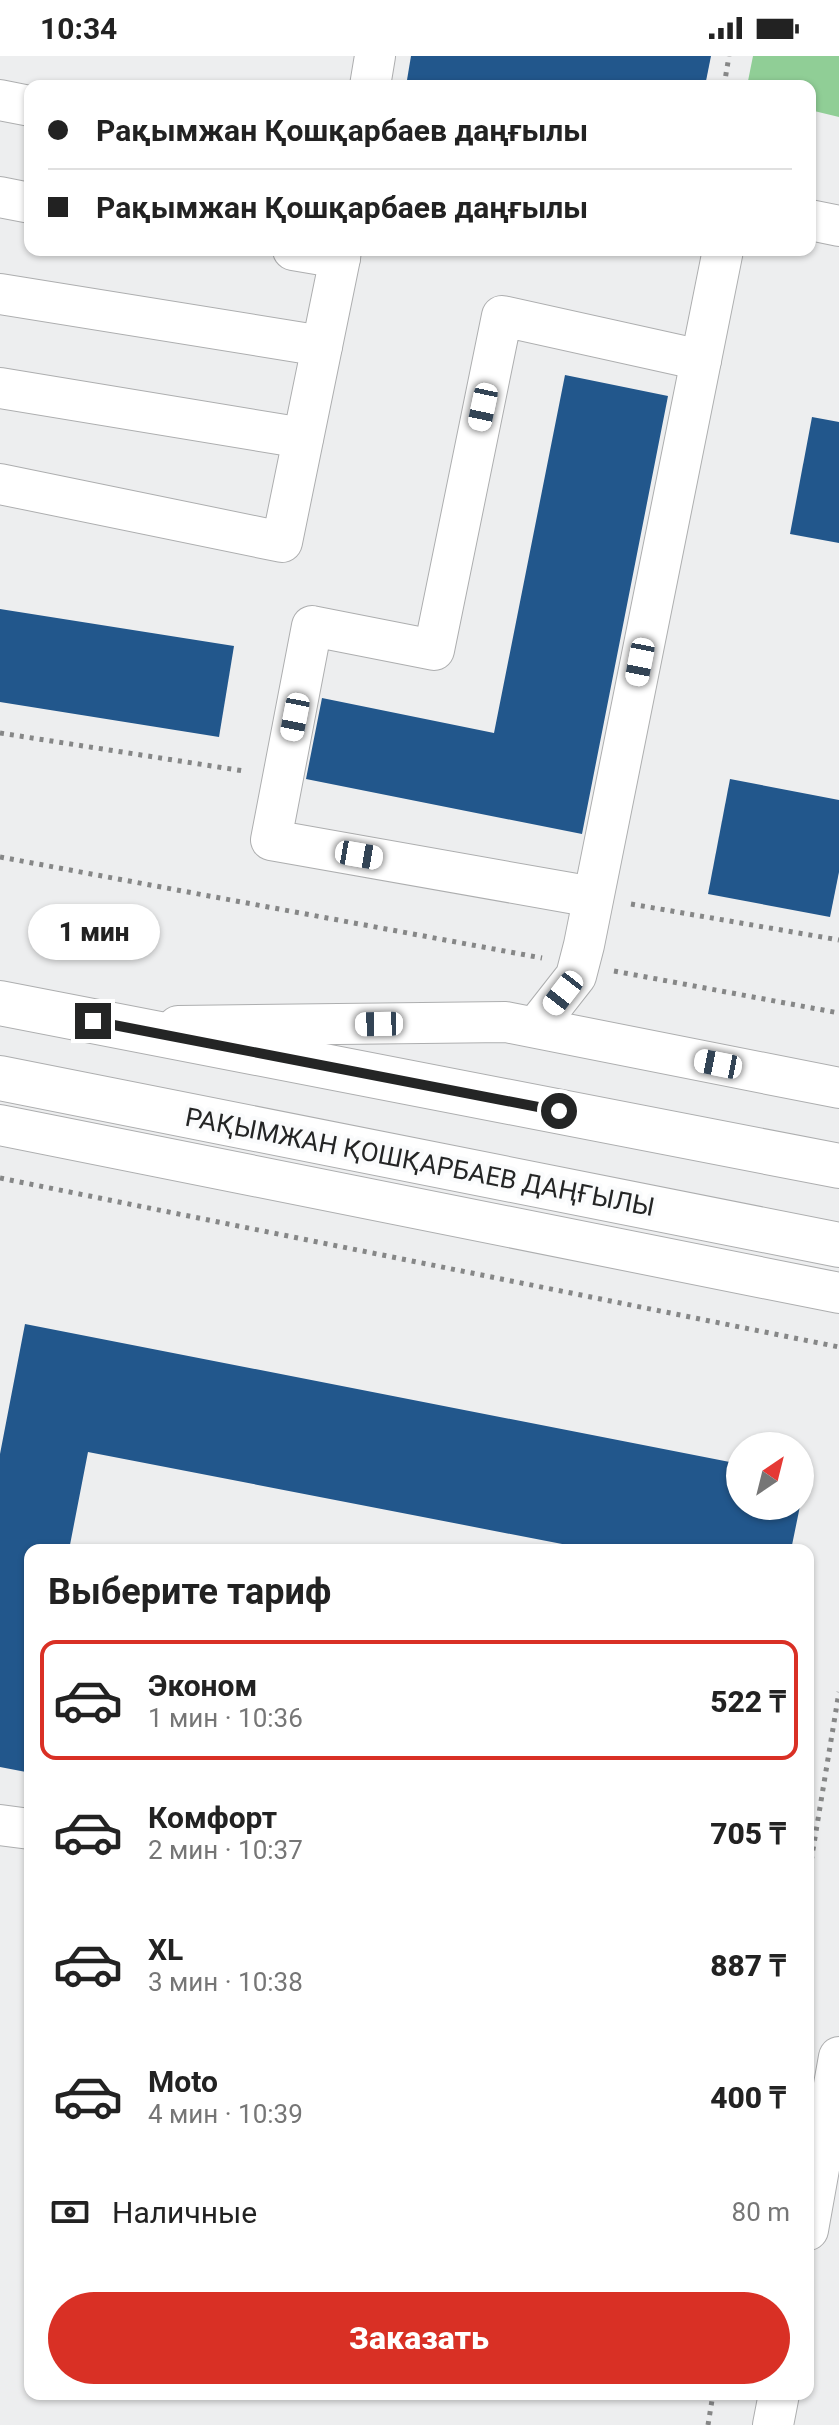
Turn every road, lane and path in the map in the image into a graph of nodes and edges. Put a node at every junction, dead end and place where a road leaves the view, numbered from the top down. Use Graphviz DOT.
graph roads {
  1 [pos="375,56"];
  2 [pos="729,56"];
  3 [pos="371,80"];
  4 [pos="725,80"];
  5 [pos="0,100"];
  6 [pos="24,105"];
  7 [pos="0,197"];
  8 [pos="24,202"];
  9 [pos="816,221"];
  10 [pos="839,226"];
  11 [pos="340,256"];
  12 [pos="722,256"];
  13 [pos="0,293"];
  14 [pos="322,346"];
  15 [pos="701,360"];
  16 [pos="0,388"];
  17 [pos="303,438"];
  18 [pos="0,484"];
  19 [pos="0,733"];
  20 [pos="283,777"];
  21 [pos="0,857"];
  22 [pos="593,897"];
  23 [pos="839,940"];
  24 [pos="579,965"];
  25 [pos="0,1003"];
  26 [pos="839,1013"];
  27 [pos="123,1027"];
  28 [pos="536,1027"];
  29 [pos="0,1078"];
  30 [pos="839,1088"];
  31 [pos="2,1136"];
  32 [pos="839,1166"];
  33 [pos="0,1178"];
  34 [pos="839,1245"];
  35 [pos="839,1293"];
  36 [pos="839,1347"];
  37 [pos="839,1692"];
  38 [pos="0,1825"];
  39 [pos="24,1828"];
  40 [pos="814,1844"];
  41 [pos="839,2057"];
  42 [pos="814,2197"];
  43 [pos="712,2400"];
  44 [pos="778,2400"];
  45 [pos="708,2425"];
  46 [pos="773,2425"];
  1 -- 3 [label="street"];
  2 -- 4 [label="path"];
  5 -- 6 [label="street"];
  7 -- 8 [label="street"];
  9 -- 10 [label="street"];
  11 -- 14 [label="street"];
  12 -- 15 [label="street"];
  13 -- 14 [label="street"];
  14 -- 17 [label="street"];
  15 -- 20 [label="street"];
  15 -- 22 [label="street"];
  16 -- 17 [label="street"];
  17 -- 18 [label="street"];
  19 -- 20 [label="path"];
  20 -- 22 [label="street"];
  21 -- 24 [label="path"];
  22 -- 23 [label="path"];
  22 -- 24 [label="street"];
  24 -- 26 [label="path"];
  24 -- 28 [label="street"];
  25 -- 27 [label="main road"];
  27 -- 28 [label="street"];
  27 -- 32 [label="main road"];
  28 -- 30 [label="street"];
  29 -- 34 [label="main road, РАҚЫМЖАН ҚОШҚАРБАЕВ ДАҢҒЫЛЫ"];
  31 -- 35 [label="street"];
  33 -- 36 [label="path"];
  37 -- 40 [label="path"];
  38 -- 39 [label="street"];
  41 -- 42 [label="street"];
  43 -- 45 [label="path"];
  44 -- 46 [label="street"];
}
